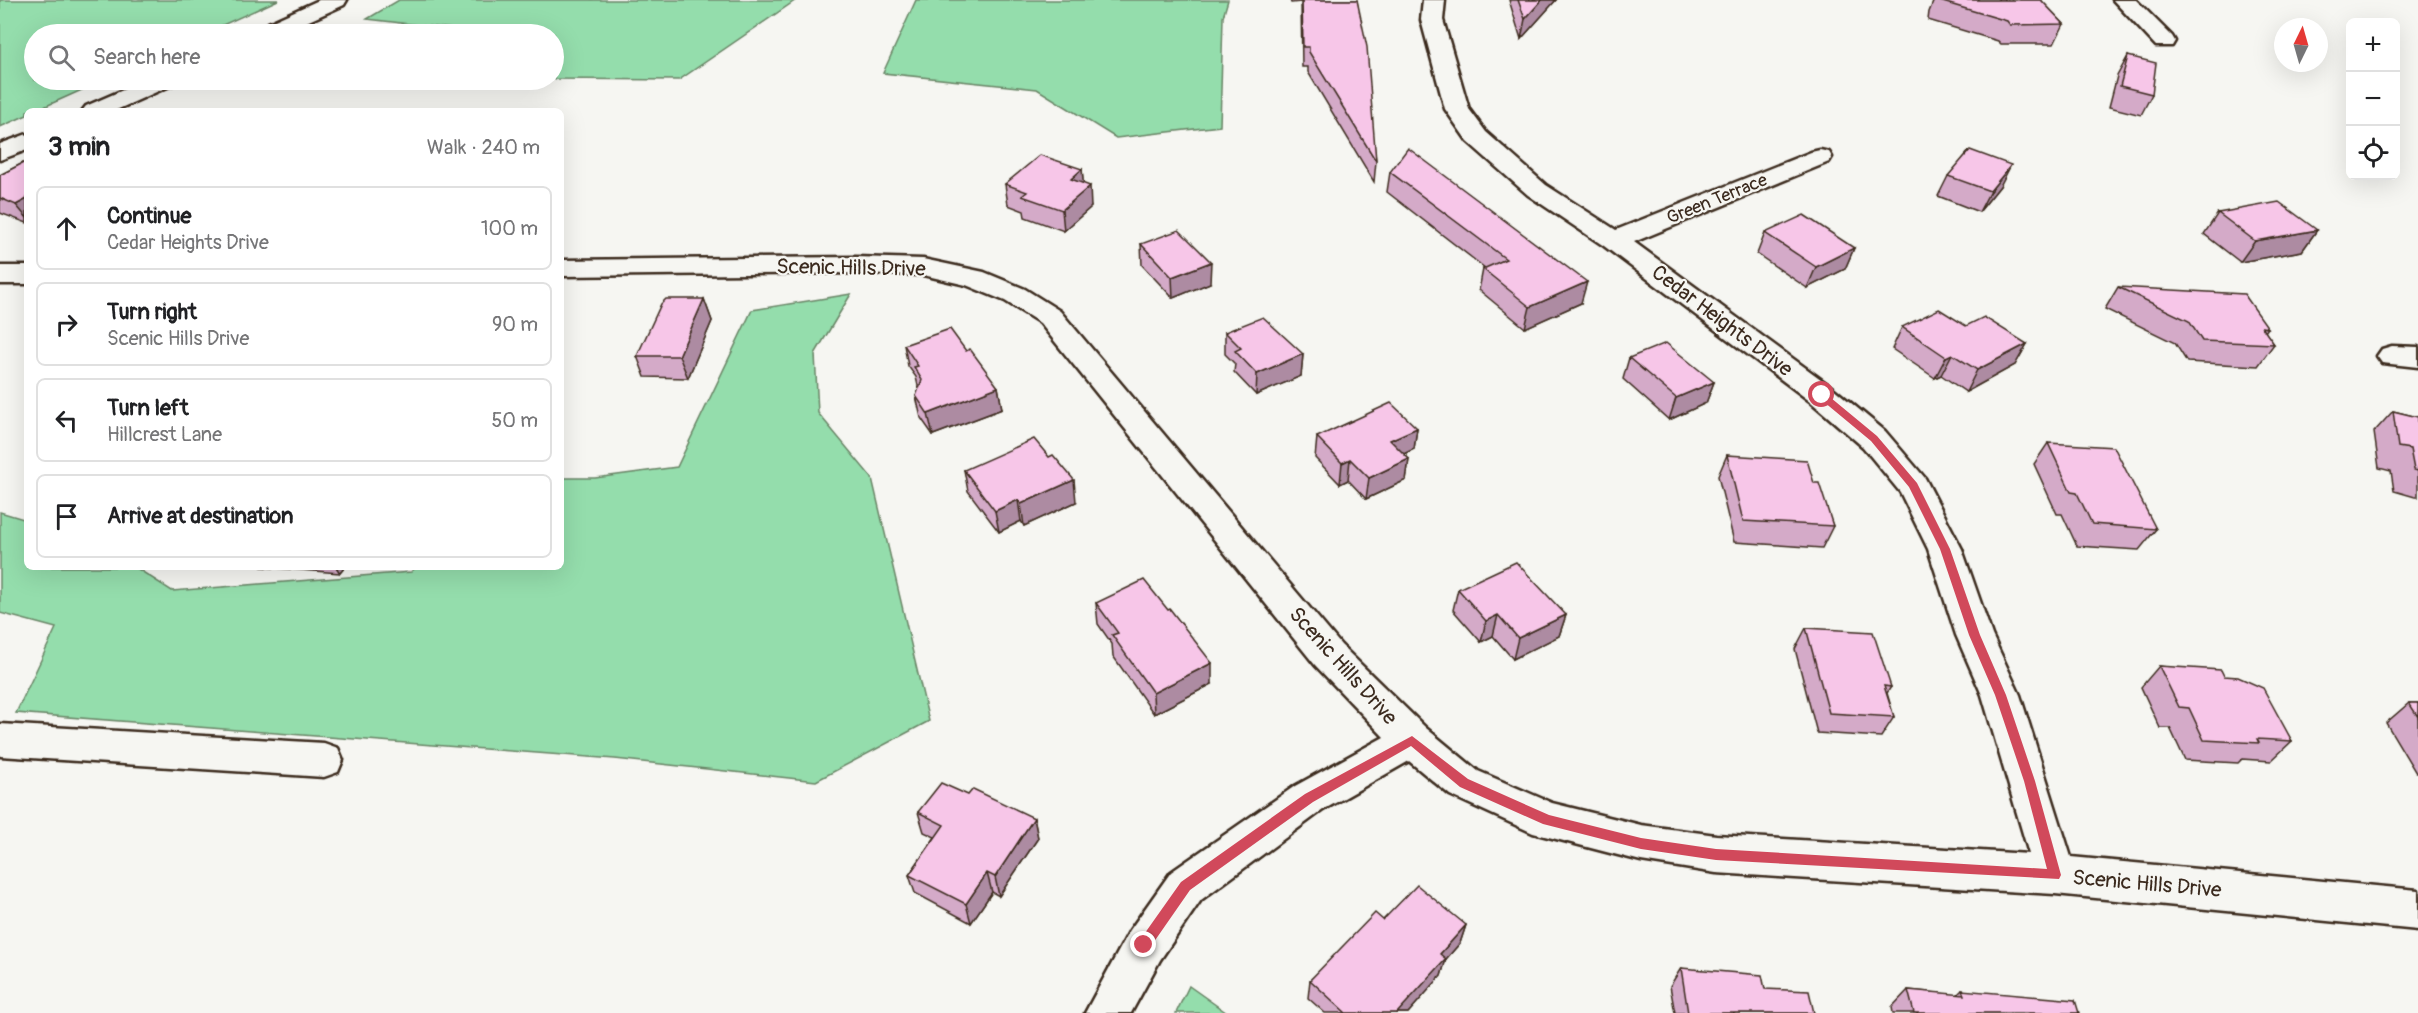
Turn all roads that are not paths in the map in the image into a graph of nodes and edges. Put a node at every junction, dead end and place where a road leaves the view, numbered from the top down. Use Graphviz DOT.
graph roads {
  1 [pos="336,0"];
  2 [pos="1434,0"];
  3 [pos="2124,0"];
  4 [pos="284,24"];
  5 [pos="2164,41"];
  6 [pos="141,90"];
  7 [pos="101,108"];
  8 [pos="24,142"];
  9 [pos="0,153"];
  10 [pos="1820,157"];
  11 [pos="1614,240"];
  12 [pos="564,268"];
  13 [pos="24,275"];
  14 [pos="0,276"];
  15 [pos="0,740"];
  16 [pos="1412,740"];
  17 [pos="324,760"];
  18 [pos="2055,875"];
  19 [pos="2418,910"];
  20 [pos="1107,1013"];
  1 -- 4 [label="street"];
  2 -- 11 [label="street, Cedar Heights Drive"];
  3 -- 5 [label="street"];
  6 -- 7 [label="street"];
  8 -- 9 [label="street"];
  10 -- 11 [label="street, Green Terrace"];
  11 -- 18 [label="street, Cedar Heights Drive"];
  12 -- 16 [label="street, Scenic Hills Drive"];
  13 -- 14 [label="street"];
  15 -- 17 [label="street"];
  16 -- 18 [label="street, Scenic Hills Drive"];
  16 -- 20 [label="street"];
  18 -- 19 [label="street, Scenic Hills Drive"];
}
